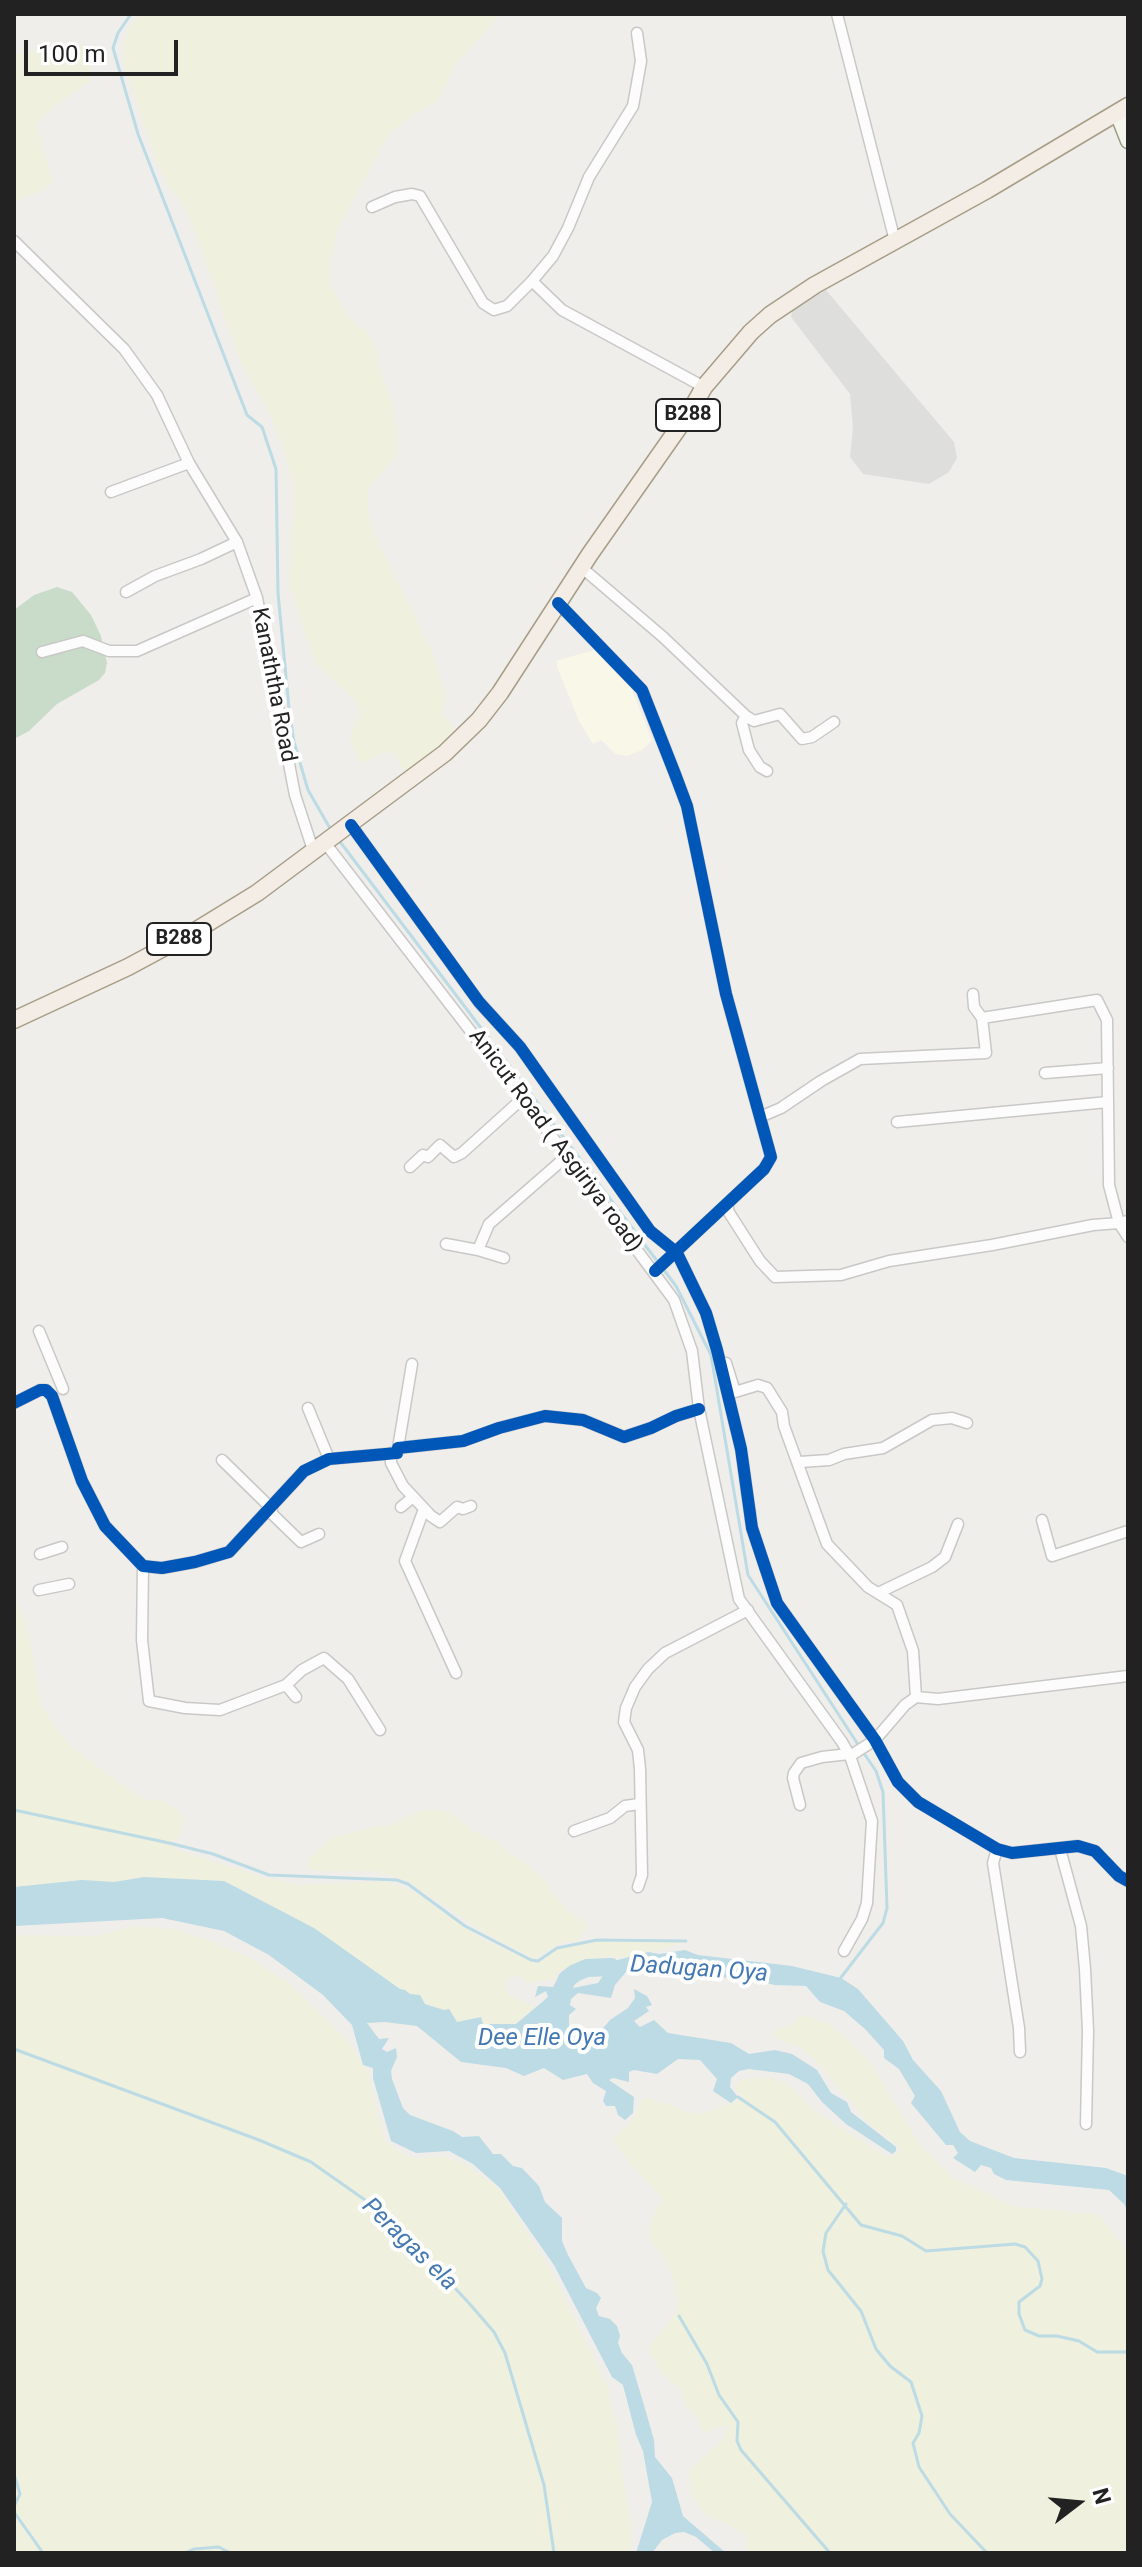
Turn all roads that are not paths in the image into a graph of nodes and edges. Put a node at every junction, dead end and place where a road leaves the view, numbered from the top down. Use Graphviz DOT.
graph roads {
  1 [pos="837,14"];
  2 [pos="637,33"];
  3 [pos="1123,109"];
  4 [pos="1128,141"];
  5 [pos="372,207"];
  6 [pos="14,241"];
  7 [pos="895,241"];
  8 [pos="532,281"];
  9 [pos="704,387"];
  10 [pos="189,463"];
  11 [pos="111,492"];
  12 [pos="237,542"];
  13 [pos="581,567"];
  14 [pos="126,592"];
  15 [pos="257,598"];
  16 [pos="558,603"];
  17 [pos="42,652"];
  18 [pos="746,716"];
  19 [pos="834,722"];
  20 [pos="767,771"];
  21 [pos="351,825"];
  22 [pos="320,849"];
  23 [pos="973,994"];
  24 [pos="982,1018"];
  25 [pos="14,1020"];
  26 [pos="1115,1044"];
  27 [pos="1108,1063"];
  28 [pos="1045,1073"];
  29 [pos="523,1098"];
  30 [pos="1108,1102"];
  31 [pos="760,1117"];
  32 [pos="897,1122"];
  33 [pos="567,1156"];
  34 [pos="410,1167"];
  35 [pos="728,1203"];
  36 [pos="1123,1222"];
  37 [pos="1128,1237"];
  38 [pos="446,1244"];
  39 [pos="478,1250"];
  40 [pos="677,1253"];
  41 [pos="504,1258"];
  42 [pos="660,1267"];
  43 [pos="706,1313"];
  44 [pos="39,1331"];
  45 [pos="412,1364"];
  46 [pos="63,1389"];
  47 [pos="14,1403"];
  48 [pos="308,1408"];
  49 [pos="699,1409"];
  50 [pos="967,1423"];
  51 [pos="394,1451"];
  52 [pos="329,1459"];
  53 [pos="222,1460"];
  54 [pos="800,1462"];
  55 [pos="412,1498"];
  56 [pos="471,1506"];
  57 [pos="401,1507"];
  58 [pos="424,1509"];
  59 [pos="270,1510"];
  60 [pos="1042,1520"];
  61 [pos="958,1524"];
  62 [pos="1128,1531"];
  63 [pos="319,1534"];
  64 [pos="62,1547"];
  65 [pos="40,1554"];
  66 [pos="143,1566"];
  67 [pos="69,1584"];
  68 [pos="39,1590"];
  69 [pos="878,1593"];
  70 [pos="748,1610"];
  71 [pos="456,1673"];
  72 [pos="1128,1676"];
  73 [pos="286,1685"];
  74 [pos="296,1697"];
  75 [pos="916,1697"];
  76 [pos="380,1730"];
  77 [pos="871,1743"];
  78 [pos="852,1754"];
  79 [pos="639,1804"];
  80 [pos="800,1805"];
  81 [pos="574,1831"];
  82 [pos="997,1849"];
  83 [pos="1060,1849"];
  84 [pos="1128,1881"];
  85 [pos="638,1887"];
  86 [pos="844,1951"];
  87 [pos="1020,2052"];
  88 [pos="1086,2124"];
  1 -- 7 [label="street"];
  2 -- 8 [label="street"];
  3 -- 4 [label="street"];
  3 -- 7 [label="main road, B288"];
  5 -- 8 [label="street"];
  6 -- 10 [label="street"];
  7 -- 9 [label="main road, B288"];
  8 -- 9 [label="street"];
  9 -- 13 [label="main road, B288"];
  10 -- 11 [label="street"];
  10 -- 12 [label="street"];
  12 -- 14 [label="street"];
  12 -- 15 [label="street"];
  13 -- 16 [label="main road, B288"];
  13 -- 18 [label="street"];
  15 -- 17 [label="street, Kanaththa Road"];
  15 -- 22 [label="street, Kanaththa Road"];
  16 -- 21 [label="main road, B288"];
  16 -- 31 [label="street"];
  18 -- 19 [label="street"];
  18 -- 20 [label="street"];
  21 -- 22 [label="main road, B288"];
  21 -- 40 [label="street"];
  22 -- 25 [label="main road, B288"];
  22 -- 29 [label="street, Anicut Road ( Asgiriya road)"];
  23 -- 24 [label="street"];
  24 -- 27 [label="street"];
  24 -- 31 [label="street"];
  26 -- 27 [label="street"];
  27 -- 28 [label="street"];
  27 -- 30 [label="street"];
  29 -- 33 [label="street, Anicut Road ( Asgiriya road)"];
  29 -- 34 [label="street"];
  30 -- 32 [label="street"];
  30 -- 36 [label="street"];
  31 -- 35 [label="street"];
  33 -- 39 [label="street"];
  33 -- 42 [label="street, Anicut Road ( Asgiriya road)"];
  35 -- 36 [label="street"];
  35 -- 40 [label="street"];
  36 -- 37 [label="street"];
  38 -- 39 [label="street"];
  39 -- 41 [label="street"];
  40 -- 42 [label="street"];
  40 -- 43 [label="street"];
  42 -- 49 [label="street, Anicut Road ( Asgiriya road)"];
  43 -- 54 [label="street"];
  43 -- 77 [label="street"];
  44 -- 46 [label="street"];
  45 -- 51 [label="street"];
  47 -- 66 [label="street"];
  48 -- 52 [label="street"];
  49 -- 51 [label="street"];
  49 -- 70 [label="street, Anicut Road ( Asgiriya road)"];
  50 -- 54 [label="street"];
  51 -- 52 [label="street"];
  51 -- 55 [label="street"];
  52 -- 59 [label="street"];
  53 -- 59 [label="street"];
  54 -- 69 [label="street"];
  55 -- 57 [label="street"];
  55 -- 58 [label="street"];
  56 -- 58 [label="street"];
  58 -- 71 [label="street"];
  59 -- 63 [label="street"];
  59 -- 66 [label="street"];
  60 -- 62 [label="street"];
  61 -- 69 [label="street"];
  64 -- 65 [label="street"];
  66 -- 73 [label="street"];
  67 -- 68 [label="street"];
  69 -- 75 [label="street"];
  70 -- 78 [label="street, Anicut Road ( Asgiriya road)"];
  70 -- 79 [label="street"];
  72 -- 75 [label="street"];
  73 -- 74 [label="street"];
  73 -- 76 [label="street"];
  75 -- 77 [label="street"];
  77 -- 78 [label="street"];
  77 -- 82 [label="street"];
  78 -- 80 [label="street"];
  78 -- 86 [label="street, Anicut Road ( Asgiriya road)"];
  79 -- 81 [label="street"];
  79 -- 85 [label="street"];
  82 -- 83 [label="street"];
  82 -- 87 [label="street"];
  83 -- 84 [label="street"];
  83 -- 88 [label="street"];
}
